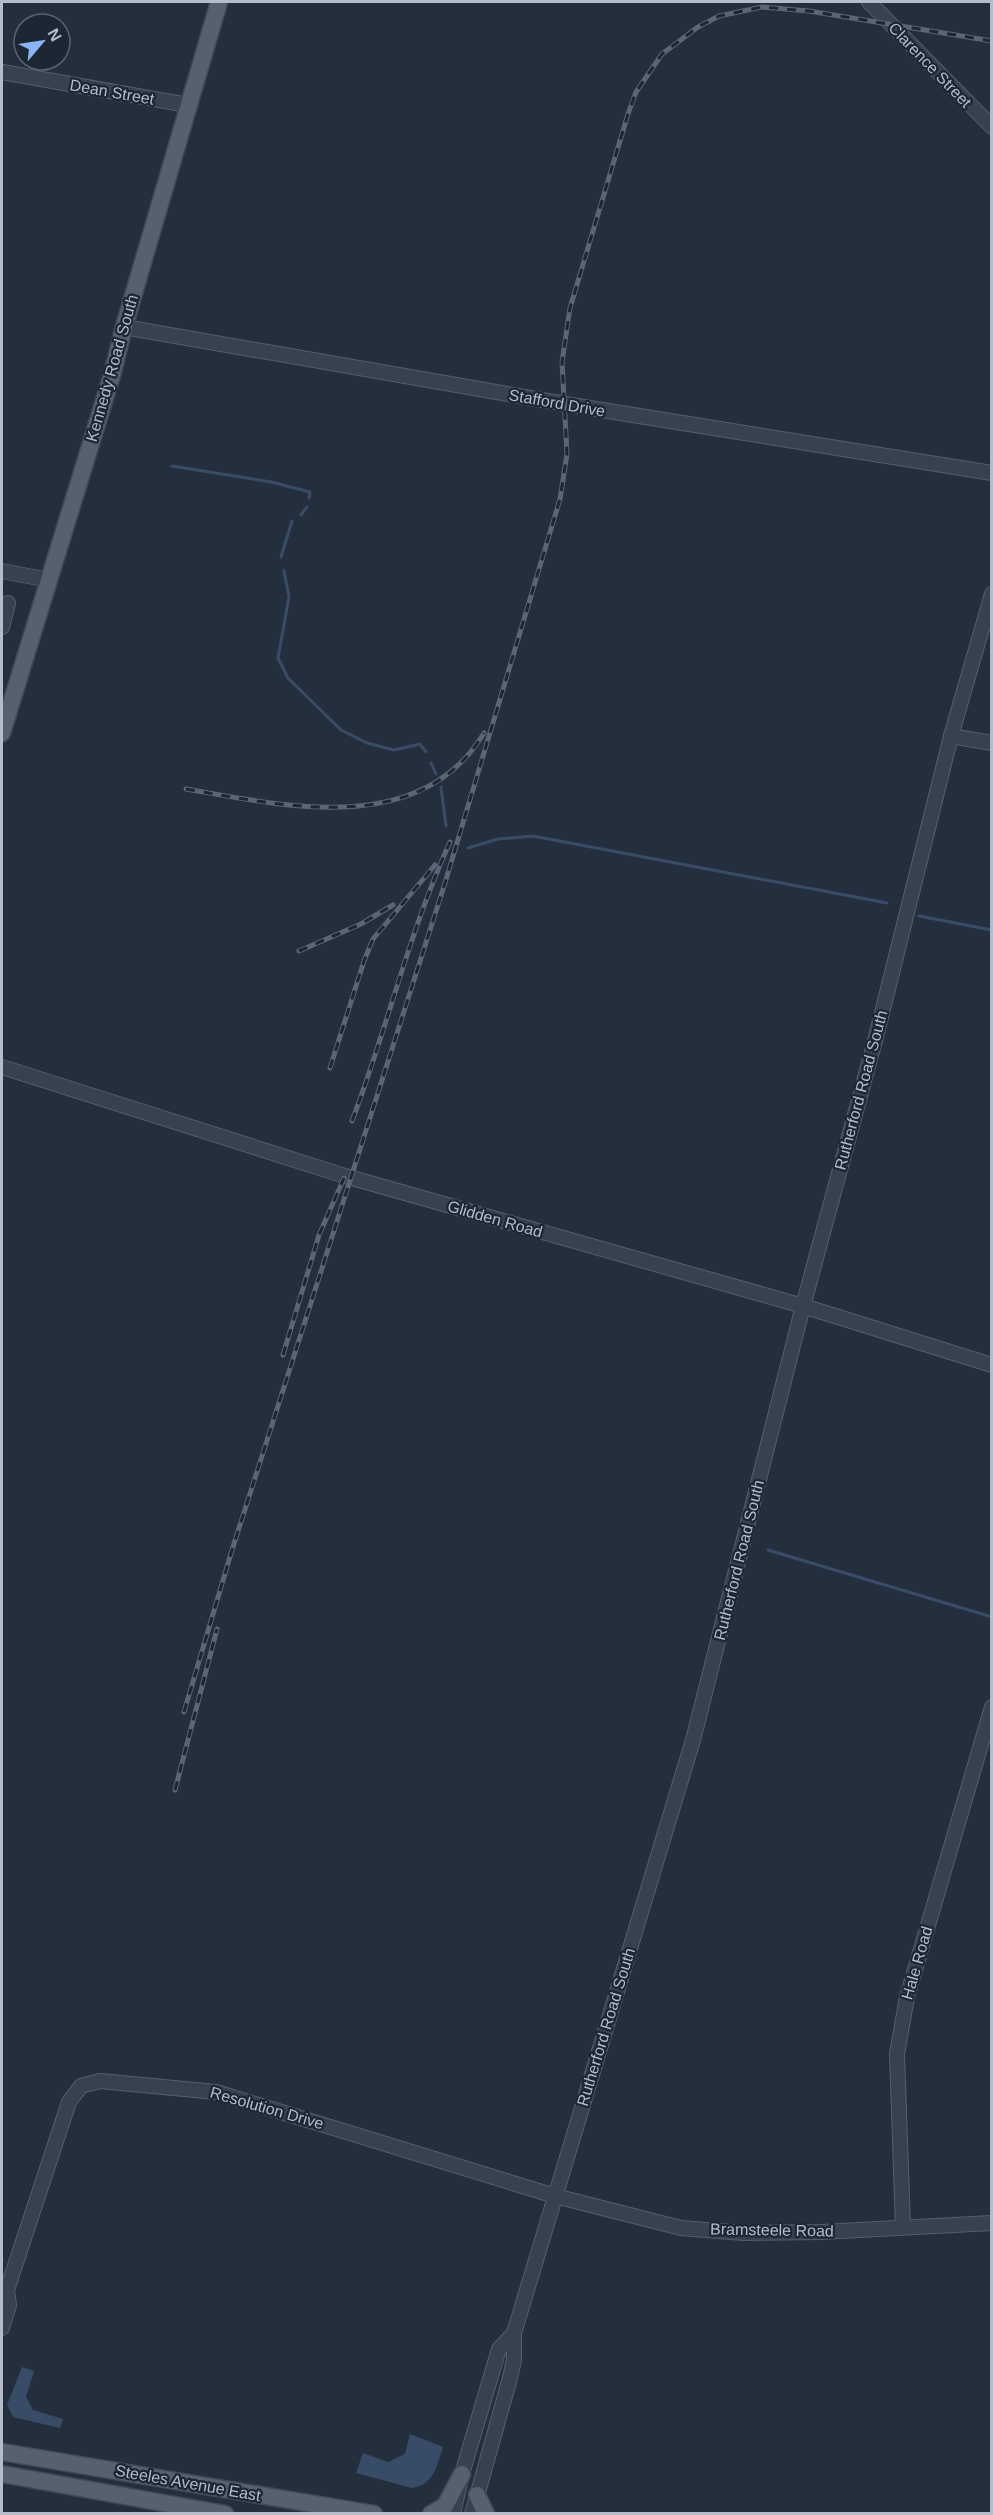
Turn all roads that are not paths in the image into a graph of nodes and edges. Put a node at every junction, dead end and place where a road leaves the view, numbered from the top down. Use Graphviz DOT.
graph roads {
  1 [pos="219,2"];
  2 [pos="869,2"];
  3 [pos="2,72"];
  4 [pos="188,105"];
  5 [pos="992,127"];
  6 [pos="124,327"];
  7 [pos="992,473"];
  8 [pos="2,571"];
  9 [pos="49,580"];
  10 [pos="992,594"];
  11 [pos="8,603"];
  12 [pos="2,627"];
  13 [pos="2,730"];
  14 [pos="951,736"];
  15 [pos="992,743"];
  16 [pos="2,1067"];
  17 [pos="803,1306"];
  18 [pos="992,1365"];
  19 [pos="992,1707"];
  20 [pos="555,2196"];
  21 [pos="992,2223"];
  22 [pos="903,2226"];
  23 [pos="4,2293"];
  24 [pos="2,2328"];
  25 [pos="514,2333"];
  26 [pos="2,2452"];
  27 [pos="2,2474"];
  28 [pos="462,2474"];
  29 [pos="477,2495"];
  30 [pos="225,2514"];
  31 [pos="374,2514"];
  32 [pos="431,2514"];
  33 [pos="453,2514"];
  34 [pos="472,2514"];
  35 [pos="486,2514"];
  1 -- 4 [label="main road, Kennedy Road South"];
  2 -- 5 [label="street, Clarence Street"];
  3 -- 4 [label="street, Dean Street"];
  4 -- 6 [label="main road, Kennedy Road South"];
  6 -- 7 [label="street, Stafford Drive"];
  6 -- 9 [label="main road, Kennedy Road South"];
  8 -- 9 [label="street"];
  9 -- 13 [label="main road, Kennedy Road South"];
  10 -- 14 [label="street, Rutherford Road South"];
  11 -- 12 [label="street"];
  14 -- 15 [label="street"];
  14 -- 17 [label="street, Rutherford Road South"];
  16 -- 17 [label="street, Glidden Road"];
  17 -- 18 [label="street, Glidden Road"];
  17 -- 20 [label="street, Rutherford Road South"];
  19 -- 22 [label="street, Hale Road"];
  20 -- 22 [label="street, Bramsteele Road"];
  20 -- 23 [label="street, Resolution Drive"];
  20 -- 25 [label="street, Rutherford Road South"];
  21 -- 22 [label="street, Bramsteele Road"];
  23 -- 24 [label="street, Resolution Drive"];
  25 -- 28 [label="street, Rutherford Road South"];
  25 -- 29 [label="street"];
  26 -- 31 [label="main road, Steeles Avenue East"];
  27 -- 30 [label="main road, Steeles Avenue East"];
  28 -- 32 [label="main road"];
  28 -- 33 [label="street, Rutherford Road South"];
  29 -- 34 [label="street"];
  29 -- 35 [label="main road"];
}
